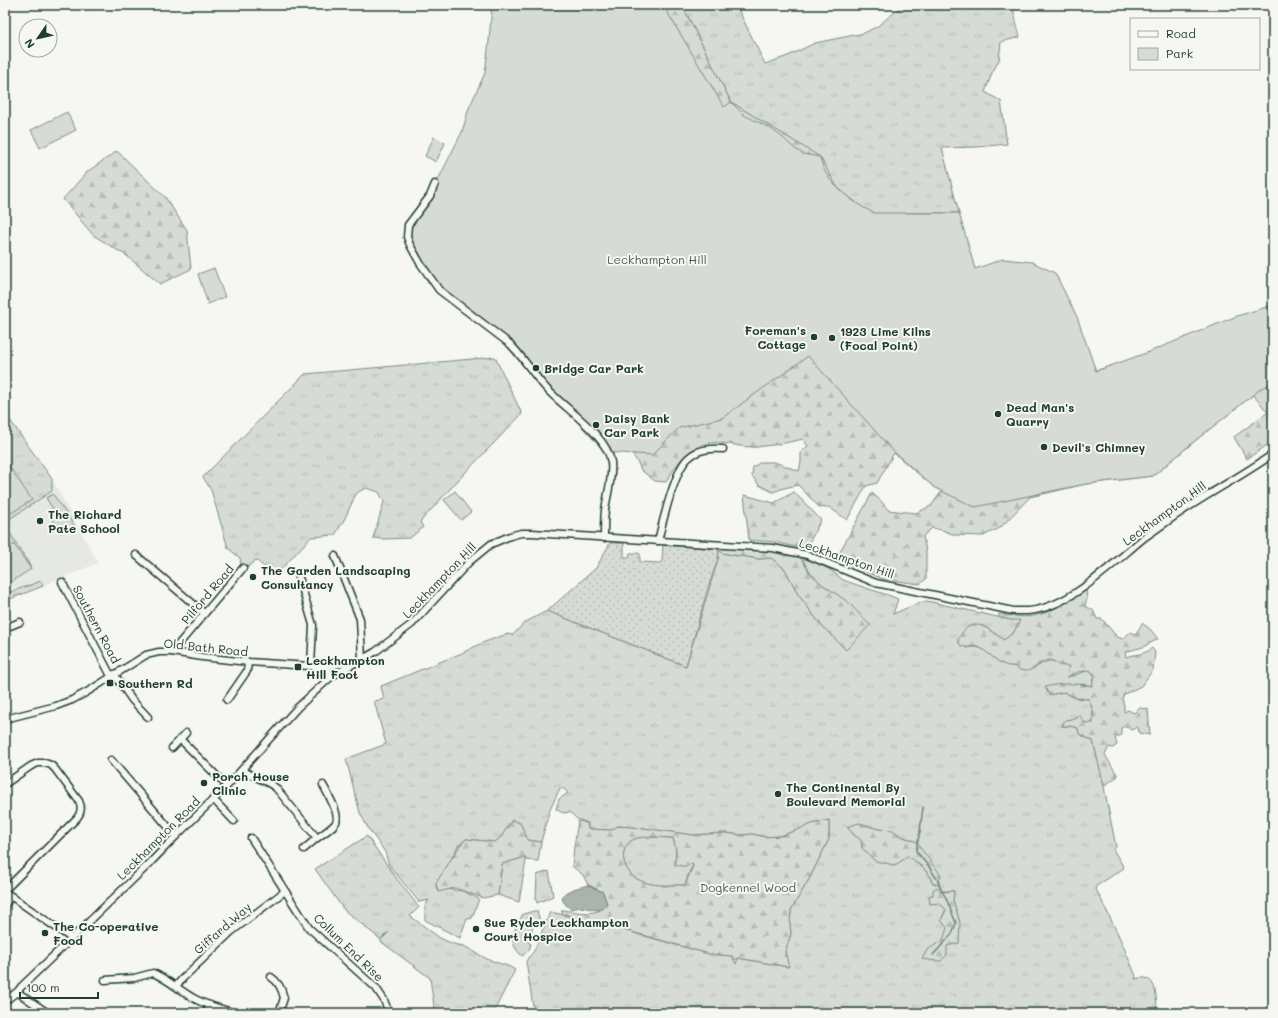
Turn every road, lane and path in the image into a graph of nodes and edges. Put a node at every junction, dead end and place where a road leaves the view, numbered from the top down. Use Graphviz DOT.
graph roads {
  1 [pos="435,184"];
  2 [pos="723,449"];
  3 [pos="1273,454"];
  4 [pos="604,538"];
  5 [pos="658,541"];
  6 [pos="136,555"];
  7 [pos="335,556"];
  8 [pos="243,568"];
  9 [pos="298,574"];
  10 [pos="62,582"];
  11 [pos="204,613"];
  12 [pos="20,622"];
  13 [pos="5,628"];
  14 [pos="172,652"];
  15 [pos="362,659"];
  16 [pos="248,662"];
  17 [pos="355,663"];
  18 [pos="311,666"];
  19 [pos="324,667"];
  20 [pos="113,675"];
  21 [pos="332,676"];
  22 [pos="227,700"];
  23 [pos="148,717"];
  24 [pos="5,719"];
  25 [pos="186,733"];
  26 [pos="180,739"];
  27 [pos="172,748"];
  28 [pos="110,760"];
  29 [pos="242,770"];
  30 [pos="5,784"];
  31 [pos="323,785"];
  32 [pos="227,786"];
  33 [pos="213,799"];
  34 [pos="234,821"];
  35 [pos="176,836"];
  36 [pos="251,838"];
  37 [pos="317,838"];
  38 [pos="304,849"];
  39 [pos="5,891"];
  40 [pos="285,891"];
  41 [pos="11,896"];
  42 [pos="5,905"];
  43 [pos="71,938"];
  44 [pos="271,977"];
  45 [pos="105,980"];
  46 [pos="176,986"];
  47 [pos="17,992"];
  48 [pos="5,1001"];
  49 [pos="210,1005"];
  50 [pos="48,1013"];
  51 [pos="206,1013"];
  52 [pos="236,1013"];
  53 [pos="279,1013"];
  54 [pos="389,1013"];
  1 -- 4 [label="street"];
  2 -- 5 [label="street"];
  3 -- 5 [label="street, Leckhampton Hill"];
  4 -- 5 [label="street, Leckhampton Hill"];
  4 -- 15 [label="street, Leckhampton Hill"];
  6 -- 11 [label="street"];
  7 -- 15 [label="street"];
  8 -- 11 [label="street, Pilford Road"];
  9 -- 18 [label="street"];
  10 -- 20 [label="street, Southern Road"];
  11 -- 14 [label="street, Pilford Road"];
  12 -- 13 [label="street"];
  14 -- 16 [label="street, Old Bath Road"];
  14 -- 20 [label="street, Old Bath Road"];
  15 -- 17 [label="street, Leckhampton Road"];
  16 -- 18 [label="street, Old Bath Road"];
  16 -- 22 [label="street"];
  17 -- 19 [label="street, Old Bath Road"];
  17 -- 21 [label="street, Leckhampton Road"];
  18 -- 19 [label="street, Old Bath Road"];
  19 -- 21 [label="street"];
  20 -- 23 [label="street, Southern Road"];
  20 -- 24 [label="street, Old Bath Road"];
  21 -- 29 [label="street, Leckhampton Road"];
  25 -- 26 [label="street"];
  26 -- 27 [label="street"];
  26 -- 32 [label="street"];
  28 -- 35 [label="street"];
  29 -- 32 [label="street, Leckhampton Road"];
  29 -- 37 [label="street"];
  30 -- 39 [label="street"];
  31 -- 37 [label="street"];
  32 -- 33 [label="street, Leckhampton Road"];
  33 -- 34 [label="street"];
  33 -- 35 [label="street, Leckhampton Road"];
  35 -- 43 [label="street, Leckhampton Road"];
  36 -- 40 [label="street, Collum End Rise"];
  37 -- 38 [label="street"];
  39 -- 41 [label="street"];
  40 -- 46 [label="street, Giffard Way"];
  40 -- 54 [label="street, Collum End Rise"];
  41 -- 42 [label="street"];
  41 -- 43 [label="street"];
  43 -- 47 [label="street, Leckhampton Road"];
  44 -- 53 [label="street"];
  45 -- 46 [label="street"];
  46 -- 49 [label="street"];
  47 -- 48 [label="street, Leckhampton Road"];
  47 -- 50 [label="street"];
  49 -- 51 [label="street"];
  49 -- 52 [label="street"];
}
